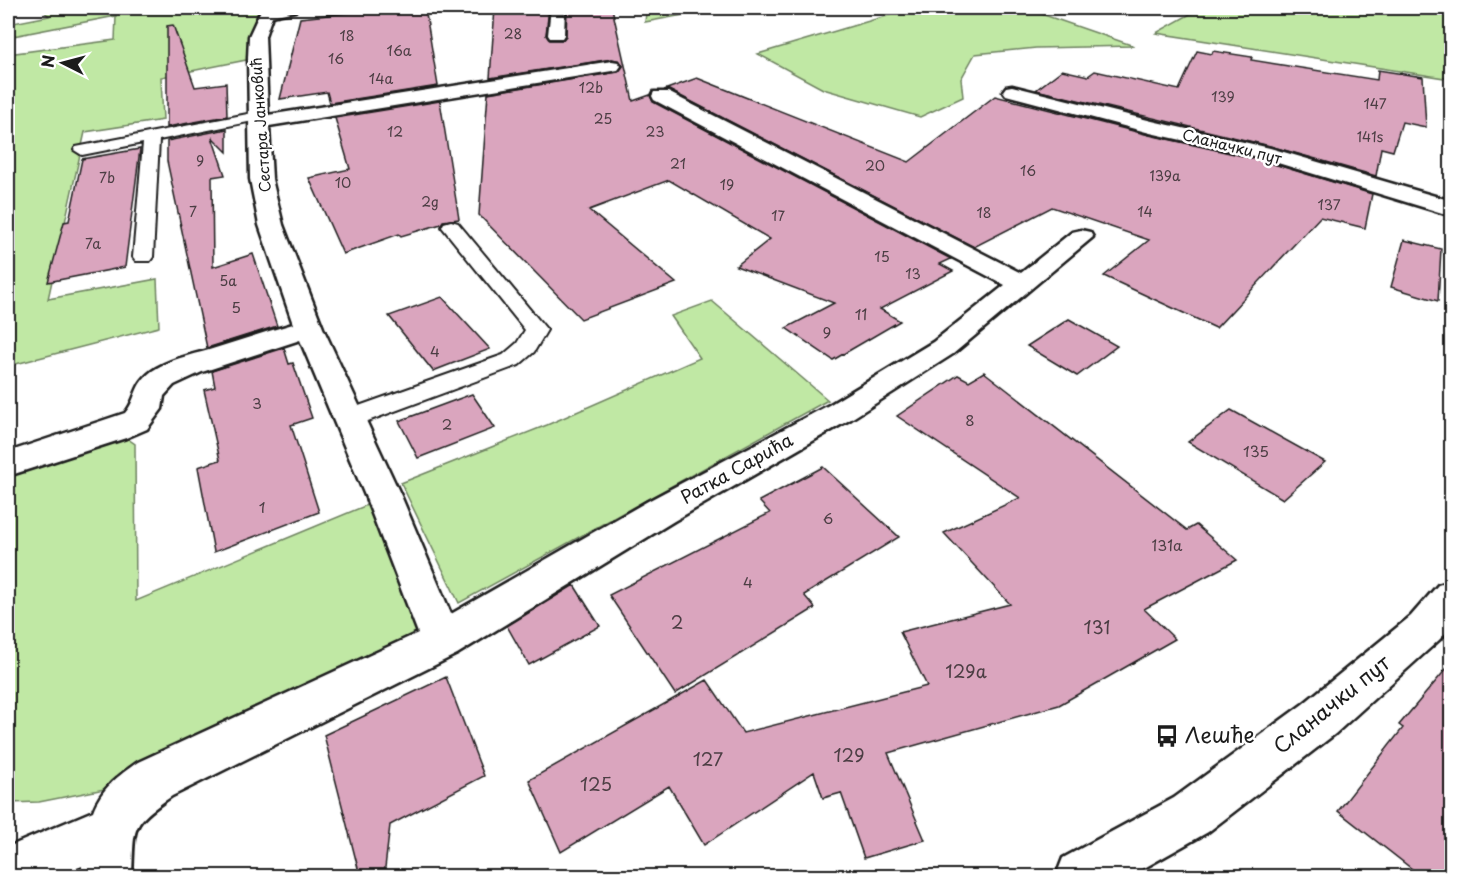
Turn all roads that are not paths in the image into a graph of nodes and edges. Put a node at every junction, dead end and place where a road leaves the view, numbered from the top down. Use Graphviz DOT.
graph roads {
  1 [pos="290,8"];
  2 [pos="558,8"];
  3 [pos="556,35"];
  4 [pos="612,66"];
  5 [pos="1012,91"];
  6 [pos="661,96"];
  7 [pos="258,119"];
  8 [pos="151,136"];
  9 [pos="82,150"];
  10 [pos="1452,209"];
  11 [pos="451,227"];
  12 [pos="1081,237"];
  13 [pos="143,257"];
  14 [pos="1021,283"];
  15 [pos="309,328"];
  16 [pos="348,418"];
  17 [pos="8,464"];
  18 [pos="1452,597"];
  19 [pos="442,641"];
  20 [pos="108,853"];
  21 [pos="8,872"];
  22 [pos="1081,876"];
  1 -- 7 [label="street, Сестара Јанковић"];
  2 -- 3 [label="street"];
  4 -- 7 [label="street"];
  5 -- 10 [label="street, Сланачки пут"];
  6 -- 14 [label="street"];
  7 -- 8 [label="lane"];
  7 -- 15 [label="street, Сестара Јанковић"];
  8 -- 9 [label="lane"];
  8 -- 13 [label="lane"];
  11 -- 16 [label="lane"];
  12 -- 14 [label="street, Ратка Сарића"];
  14 -- 19 [label="street, Ратка Сарића"];
  15 -- 16 [label="street, Сестара Јанковић"];
  15 -- 17 [label="street"];
  16 -- 19 [label="street, Сестара Јанковић"];
  18 -- 22 [label="street, Сланачки пут"];
  19 -- 20 [label="street, Ратка Сарића"];
  20 -- 21 [label="street"];
}
